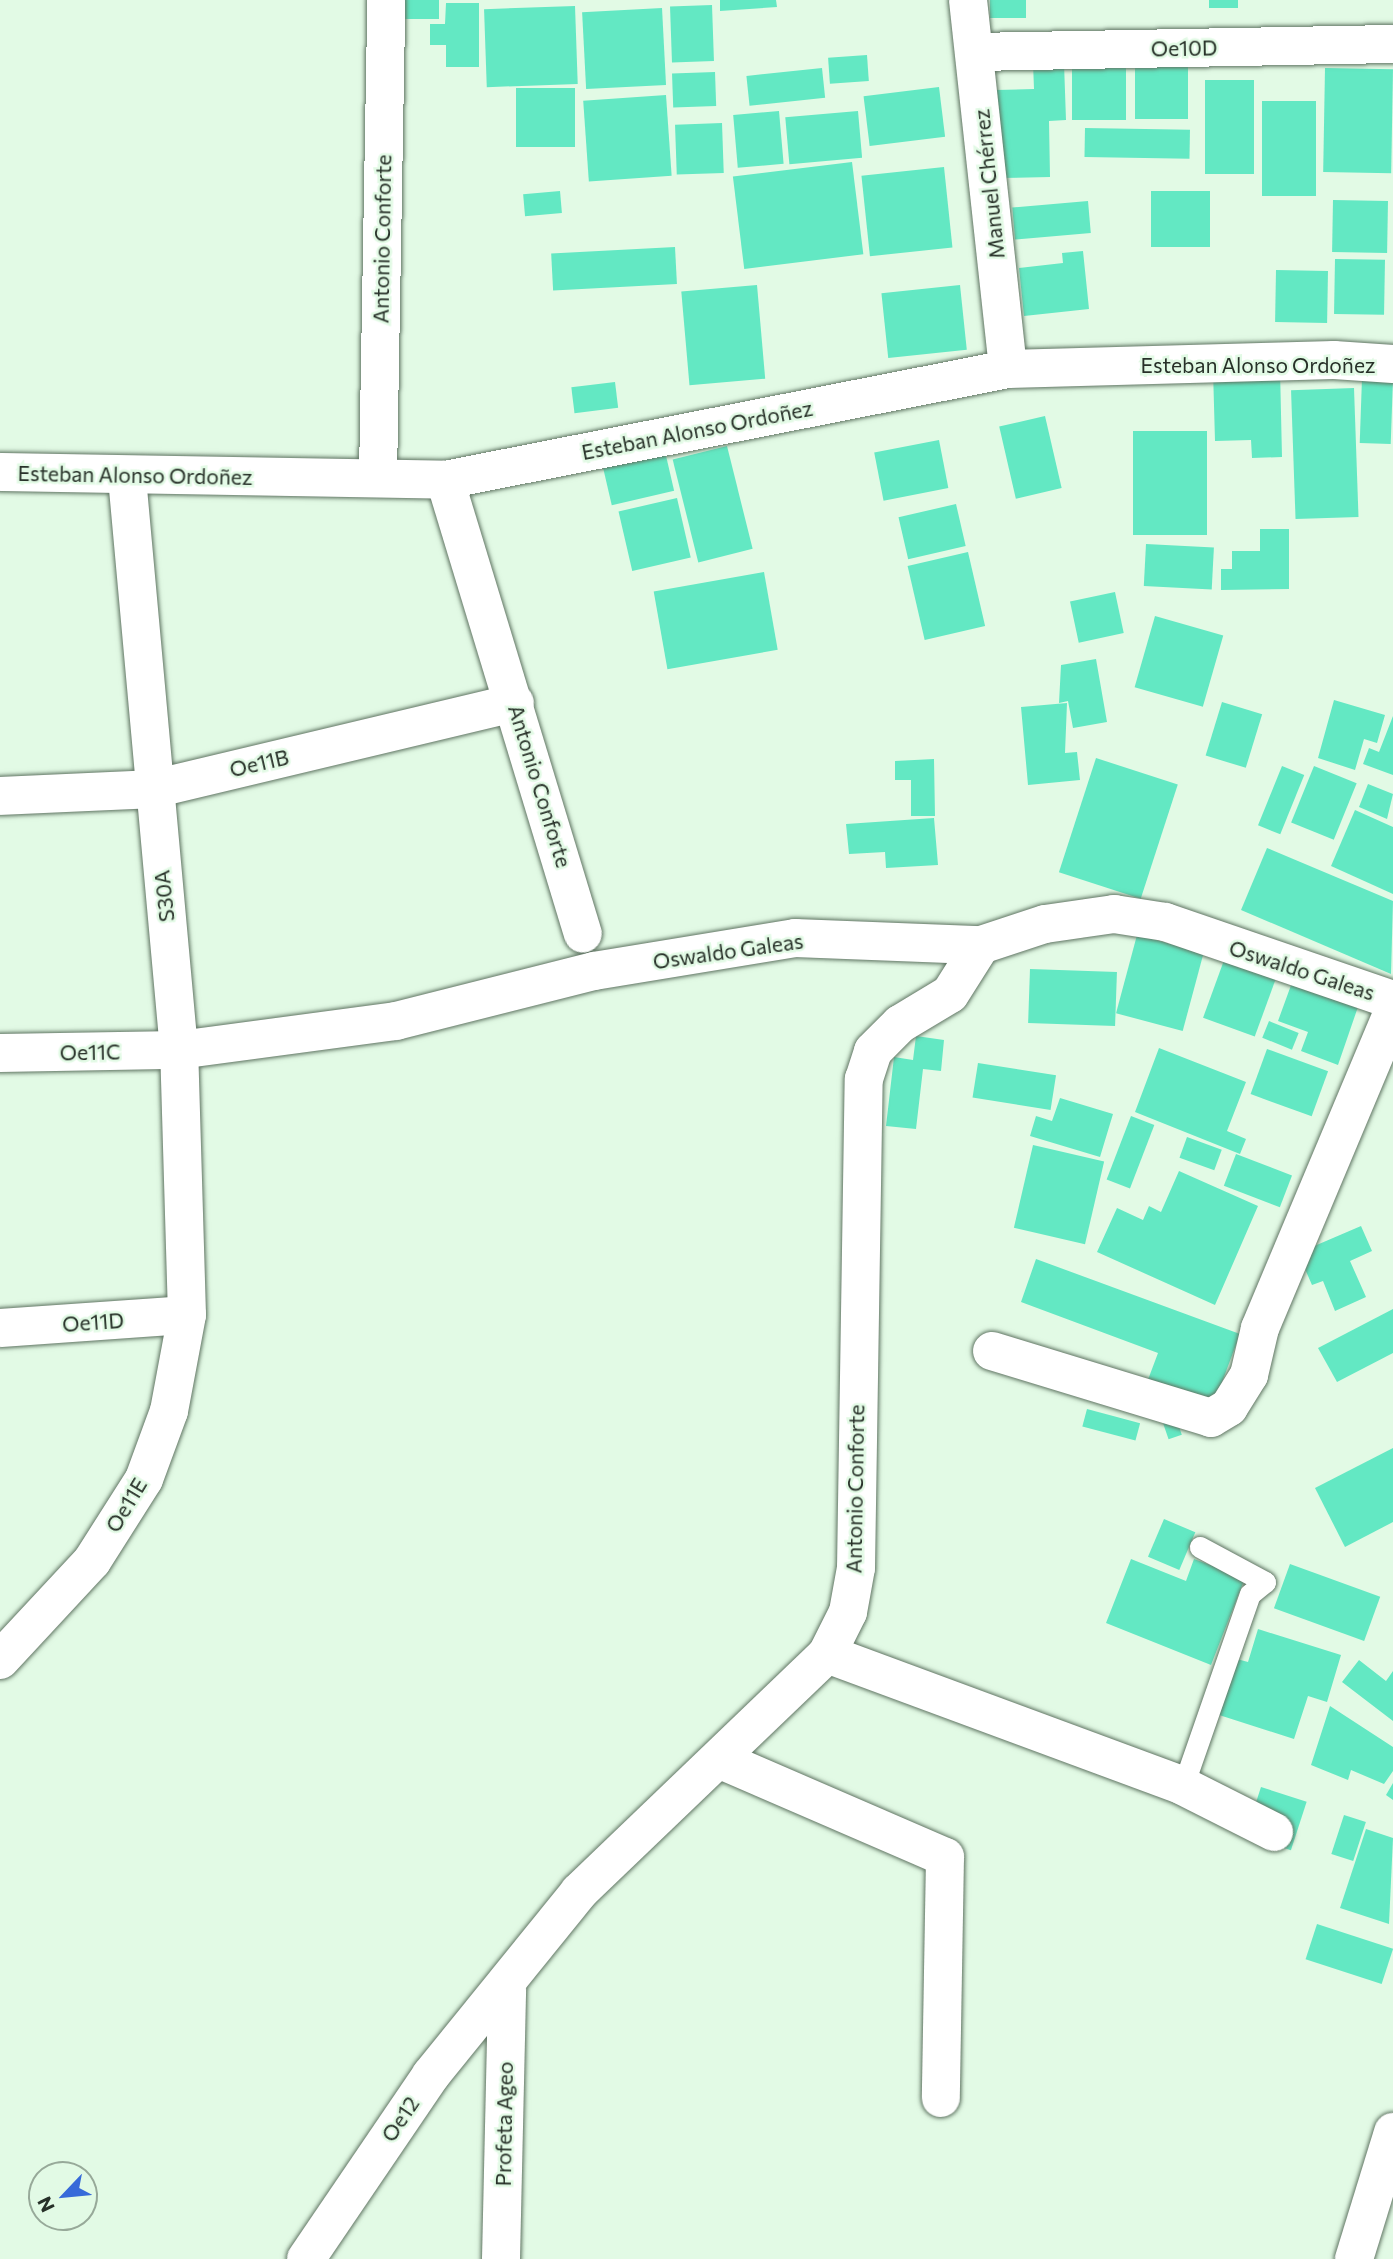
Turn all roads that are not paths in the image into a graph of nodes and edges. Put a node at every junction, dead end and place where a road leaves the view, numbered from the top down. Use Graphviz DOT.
graph roads {
  1 [pos="386,0"];
  2 [pos="968,0"];
  3 [pos="1393,44"];
  4 [pos="975,52"];
  5 [pos="1393,364"];
  6 [pos="1007,369"];
  7 [pos="0,472"];
  8 [pos="378,477"];
  9 [pos="127,478"];
  10 [pos="445,480"];
  11 [pos="515,703"];
  12 [pos="153,789"];
  13 [pos="0,796"];
  14 [pos="583,933"];
  15 [pos="981,945"];
  16 [pos="1393,1000"];
  17 [pos="1393,1011"];
  18 [pos="179,1050"];
  19 [pos="0,1054"];
  20 [pos="187,1315"];
  21 [pos="0,1328"];
  22 [pos="992,1351"];
  23 [pos="1199,1547"];
  24 [pos="827,1654"];
  25 [pos="0,1660"];
  26 [pos="721,1760"];
  27 [pos="1184,1786"];
  28 [pos="1274,1832"];
  29 [pos="507,1989"];
  30 [pos="941,2098"];
  31 [pos="1393,2132"];
  32 [pos="306,2259"];
  33 [pos="501,2259"];
  34 [pos="1354,2259"];
  1 -- 8 [label="street, Antonio Conforte"];
  2 -- 4 [label="street, Manuel Chérrez"];
  3 -- 4 [label="street, Oe10D"];
  4 -- 6 [label="street, Manuel Chérrez"];
  5 -- 6 [label="street, Esteban Alonso Ordoñez"];
  6 -- 10 [label="street, Esteban Alonso Ordoñez"];
  7 -- 9 [label="street, Esteban Alonso Ordoñez"];
  8 -- 9 [label="street, Esteban Alonso Ordoñez"];
  8 -- 10 [label="street, Esteban Alonso Ordoñez"];
  9 -- 12 [label="street, S30A"];
  10 -- 11 [label="street, Antonio Conforte"];
  11 -- 12 [label="street, Oe11B"];
  11 -- 14 [label="street, Antonio Conforte"];
  12 -- 13 [label="street, Oe11B"];
  12 -- 18 [label="street, S30A"];
  15 -- 16 [label="street, Oswaldo Galeas"];
  15 -- 18 [label="street, Oswaldo Galeas"];
  15 -- 24 [label="street, Antonio Conforte"];
  17 -- 22 [label="street"];
  18 -- 19 [label="street, Oe11C"];
  18 -- 20 [label="street, S30A"];
  20 -- 21 [label="street, Oe11D"];
  20 -- 25 [label="street, Oe11E"];
  23 -- 27 [label="lane"];
  24 -- 26 [label="street, Antonio Conforte"];
  24 -- 27 [label="street"];
  26 -- 29 [label="street, Antonio Conforte"];
  26 -- 30 [label="street"];
  27 -- 28 [label="street"];
  29 -- 32 [label="street, Oe12"];
  29 -- 33 [label="street, Profeta Ageo"];
  31 -- 34 [label="street"];
}
